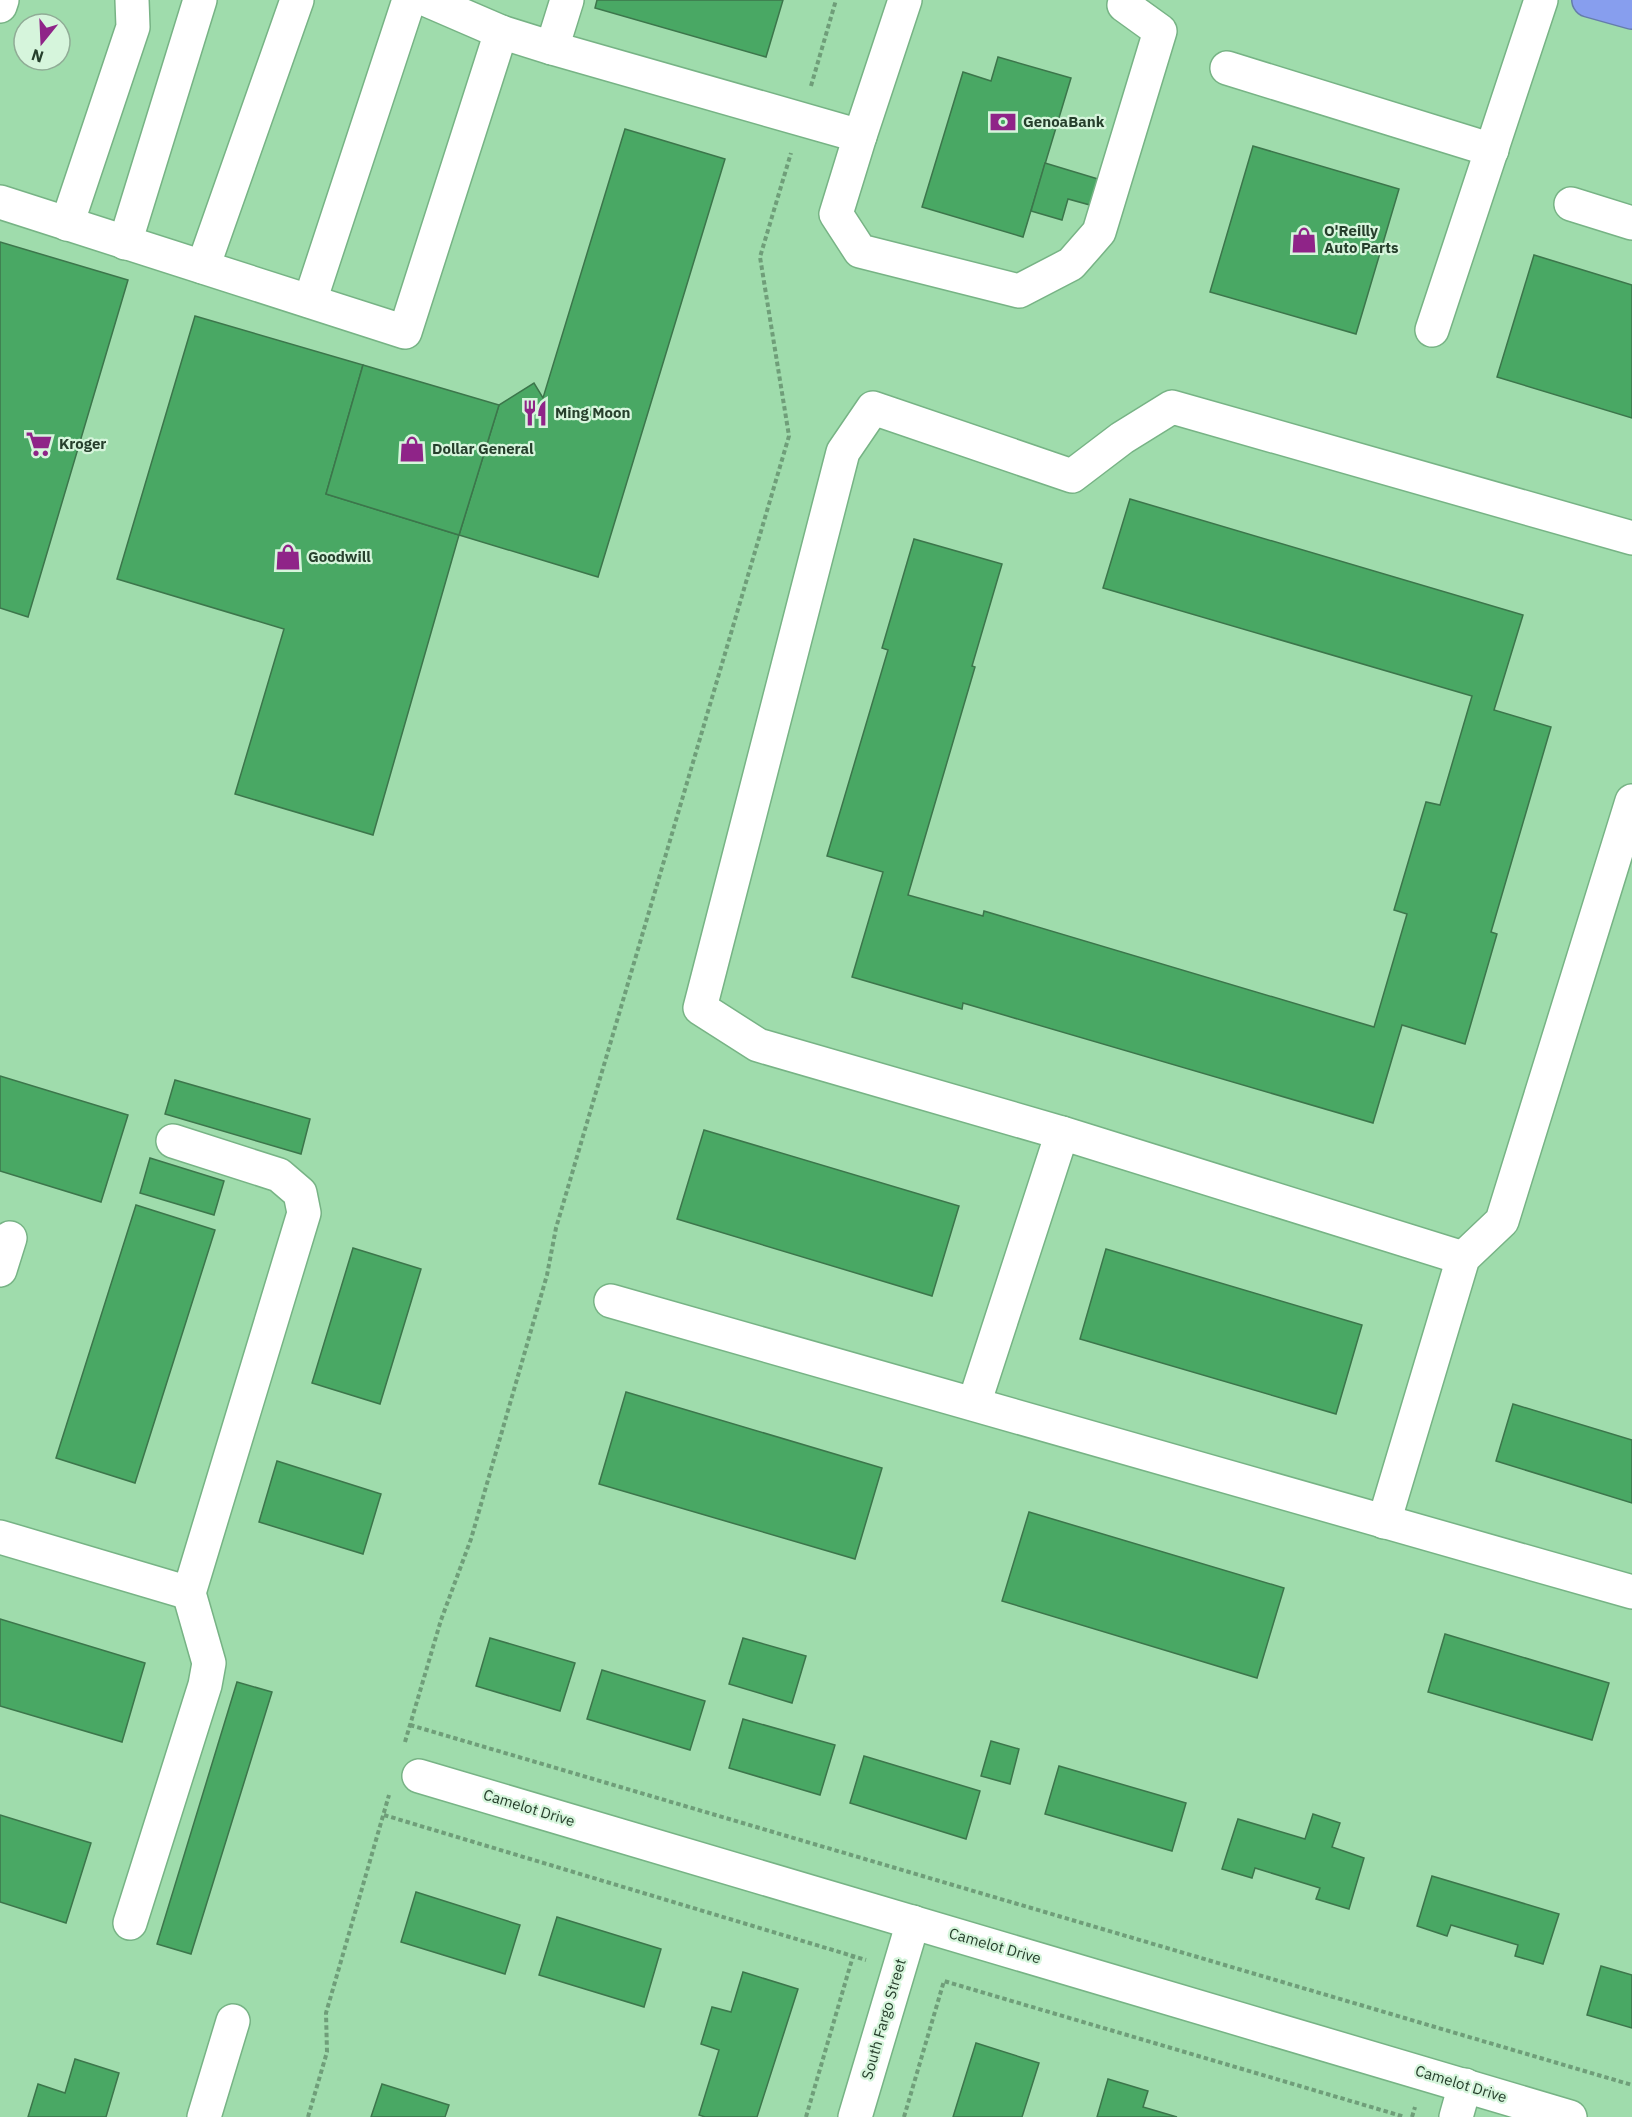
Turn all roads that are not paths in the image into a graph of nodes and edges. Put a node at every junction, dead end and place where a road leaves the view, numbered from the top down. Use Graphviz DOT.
graph roads {
  1 [pos="2,0"];
  2 [pos="132,0"];
  3 [pos="200,0"];
  4 [pos="297,0"];
  5 [pos="409,0"];
  6 [pos="427,0"];
  7 [pos="567,0"];
  8 [pos="905,0"];
  9 [pos="1541,0"];
  10 [pos="1589,0"];
  11 [pos="1119,2"];
  12 [pos="0,6"];
  13 [pos="1632,12"];
  14 [pos="501,32"];
  15 [pos="552,48"];
  16 [pos="1227,68"];
  17 [pos="860,136"];
  18 [pos="1492,150"];
  19 [pos="0,202"];
  20 [pos="1571,204"];
  21 [pos="1632,223"];
  22 [pos="67,224"];
  23 [pos="125,243"];
  24 [pos="203,267"];
  25 [pos="310,301"];
  26 [pos="1432,330"];
  27 [pos="1632,538"];
  28 [pos="1632,801"];
  29 [pos="1062,1133"];
  30 [pos="173,1141"];
  31 [pos="10,1238"];
  32 [pos="1463,1258"];
  33 [pos="0,1270"];
  34 [pos="611,1300"];
  35 [pos="974,1404"];
  36 [pos="1384,1522"];
  37 [pos="0,1537"];
  38 [pos="1632,1592"];
  39 [pos="189,1593"];
  40 [pos="411,1762"];
  41 [pos="913,1922"];
  42 [pos="130,1923"];
  43 [pos="233,2022"];
  44 [pos="1465,2085"];
  45 [pos="204,2117"];
  46 [pos="855,2117"];
  47 [pos="1456,2117"];
  48 [pos="1570,2117"];
  1 -- 12 [label="street"];
  2 -- 22 [label="street"];
  3 -- 23 [label="street"];
  4 -- 24 [label="street"];
  5 -- 25 [label="street"];
  6 -- 14 [label="street"];
  7 -- 15 [label="street"];
  8 -- 17 [label="street"];
  9 -- 18 [label="street"];
  10 -- 13 [label="highway"];
  11 -- 17 [label="street"];
  14 -- 15 [label="street"];
  14 -- 25 [label="street"];
  15 -- 17 [label="street"];
  16 -- 18 [label="street"];
  18 -- 26 [label="street"];
  19 -- 22 [label="street"];
  20 -- 21 [label="street"];
  22 -- 23 [label="street"];
  23 -- 24 [label="street"];
  24 -- 25 [label="street"];
  27 -- 29 [label="street"];
  28 -- 32 [label="street"];
  29 -- 32 [label="street"];
  29 -- 35 [label="street"];
  30 -- 39 [label="street"];
  31 -- 33 [label="street"];
  32 -- 36 [label="street"];
  34 -- 35 [label="street"];
  35 -- 36 [label="street"];
  36 -- 38 [label="street"];
  37 -- 39 [label="street"];
  39 -- 42 [label="street"];
  40 -- 41 [label="street, Camelot Drive"];
  41 -- 44 [label="street, Camelot Drive"];
  41 -- 46 [label="street, South Fargo Street"];
  43 -- 45 [label="street"];
  44 -- 47 [label="street"];
  44 -- 48 [label="street, Camelot Drive"];
}
